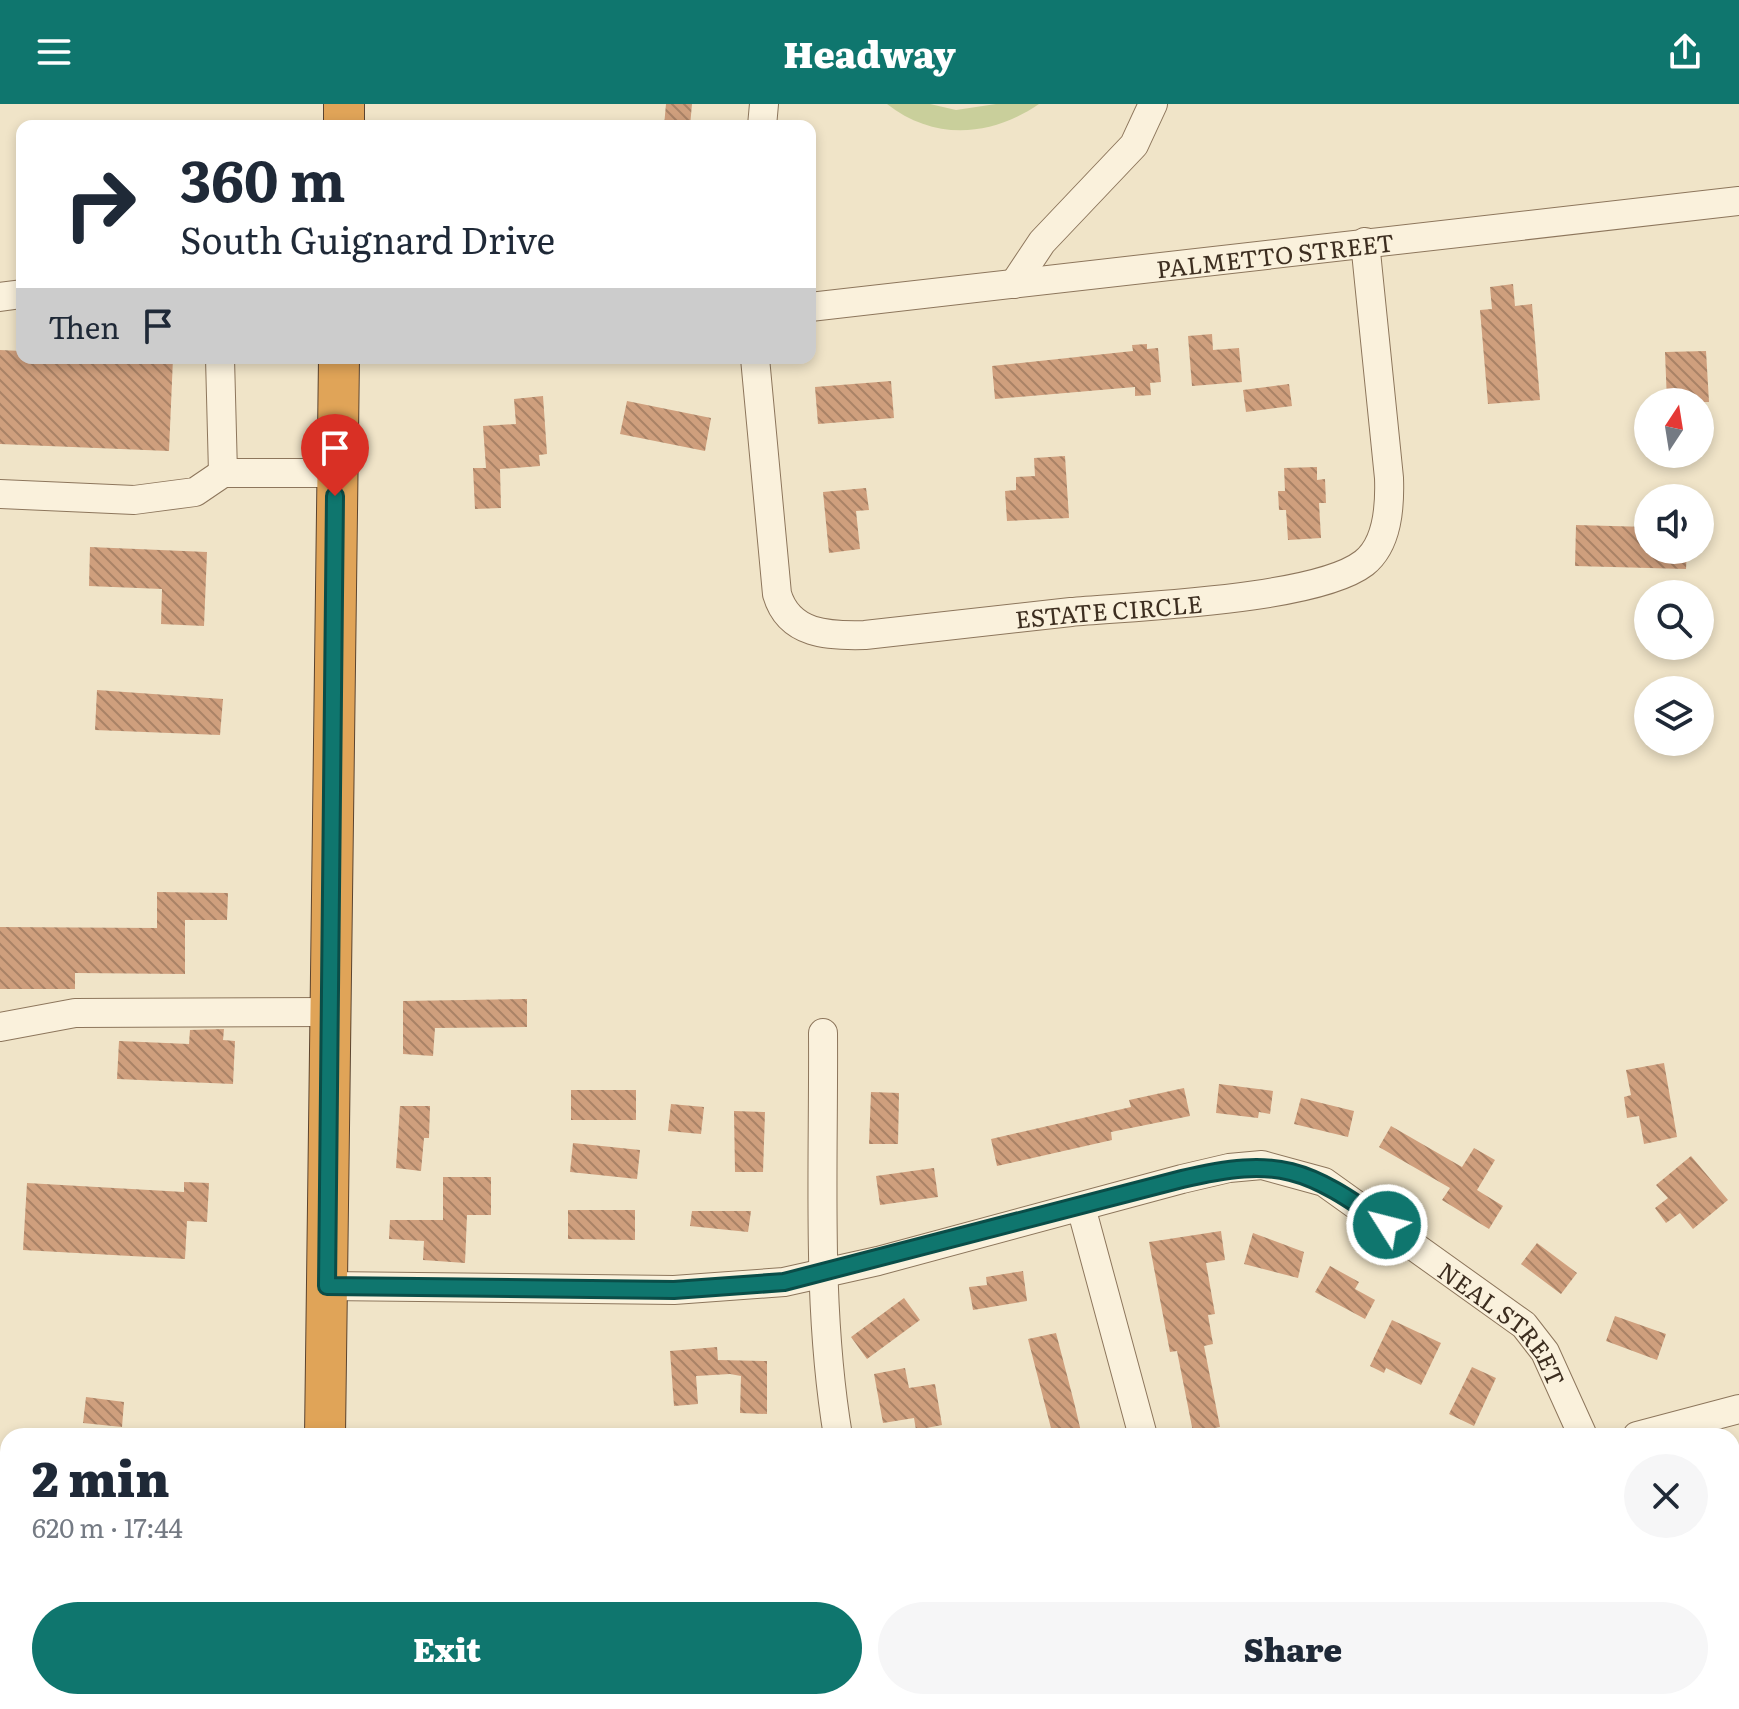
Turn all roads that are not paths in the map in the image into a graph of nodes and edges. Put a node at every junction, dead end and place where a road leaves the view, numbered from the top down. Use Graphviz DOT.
graph roads {
  1 [pos="1153,104"];
  2 [pos="1739,201"];
  3 [pos="1365,242"];
  4 [pos="1014,284"];
  5 [pos="816,306"];
  6 [pos="220,364"];
  7 [pos="339,364"];
  8 [pos="756,364"];
  9 [pos="223,473"];
  10 [pos="336,473"];
  11 [pos="0,494"];
  12 [pos="329,1012"];
  13 [pos="0,1027"];
  14 [pos="823,1033"];
  15 [pos="1081,1207"];
  16 [pos="824,1272"];
  17 [pos="327,1286"];
  18 [pos="1739,1409"];
  19 [pos="325,1428"];
  20 [pos="837,1428"];
  21 [pos="1141,1428"];
  22 [pos="1579,1428"];
  23 [pos="1667,1428"];
  1 -- 4 [label="street"];
  2 -- 3 [label="street, PALMETTO STREET"];
  3 -- 4 [label="street, PALMETTO STREET"];
  3 -- 8 [label="street, ESTATE CIRCLE"];
  4 -- 5 [label="street, PALMETTO STREET"];
  6 -- 9 [label="street"];
  7 -- 10 [label="highway"];
  9 -- 10 [label="street"];
  9 -- 11 [label="street"];
  10 -- 12 [label="highway"];
  12 -- 13 [label="street"];
  12 -- 17 [label="highway"];
  14 -- 16 [label="street"];
  15 -- 16 [label="street, NEAL STREET"];
  15 -- 21 [label="street"];
  15 -- 22 [label="street, NEAL STREET"];
  16 -- 17 [label="street, NEAL STREET"];
  16 -- 20 [label="street"];
  17 -- 19 [label="highway"];
  18 -- 23 [label="street"];
}
